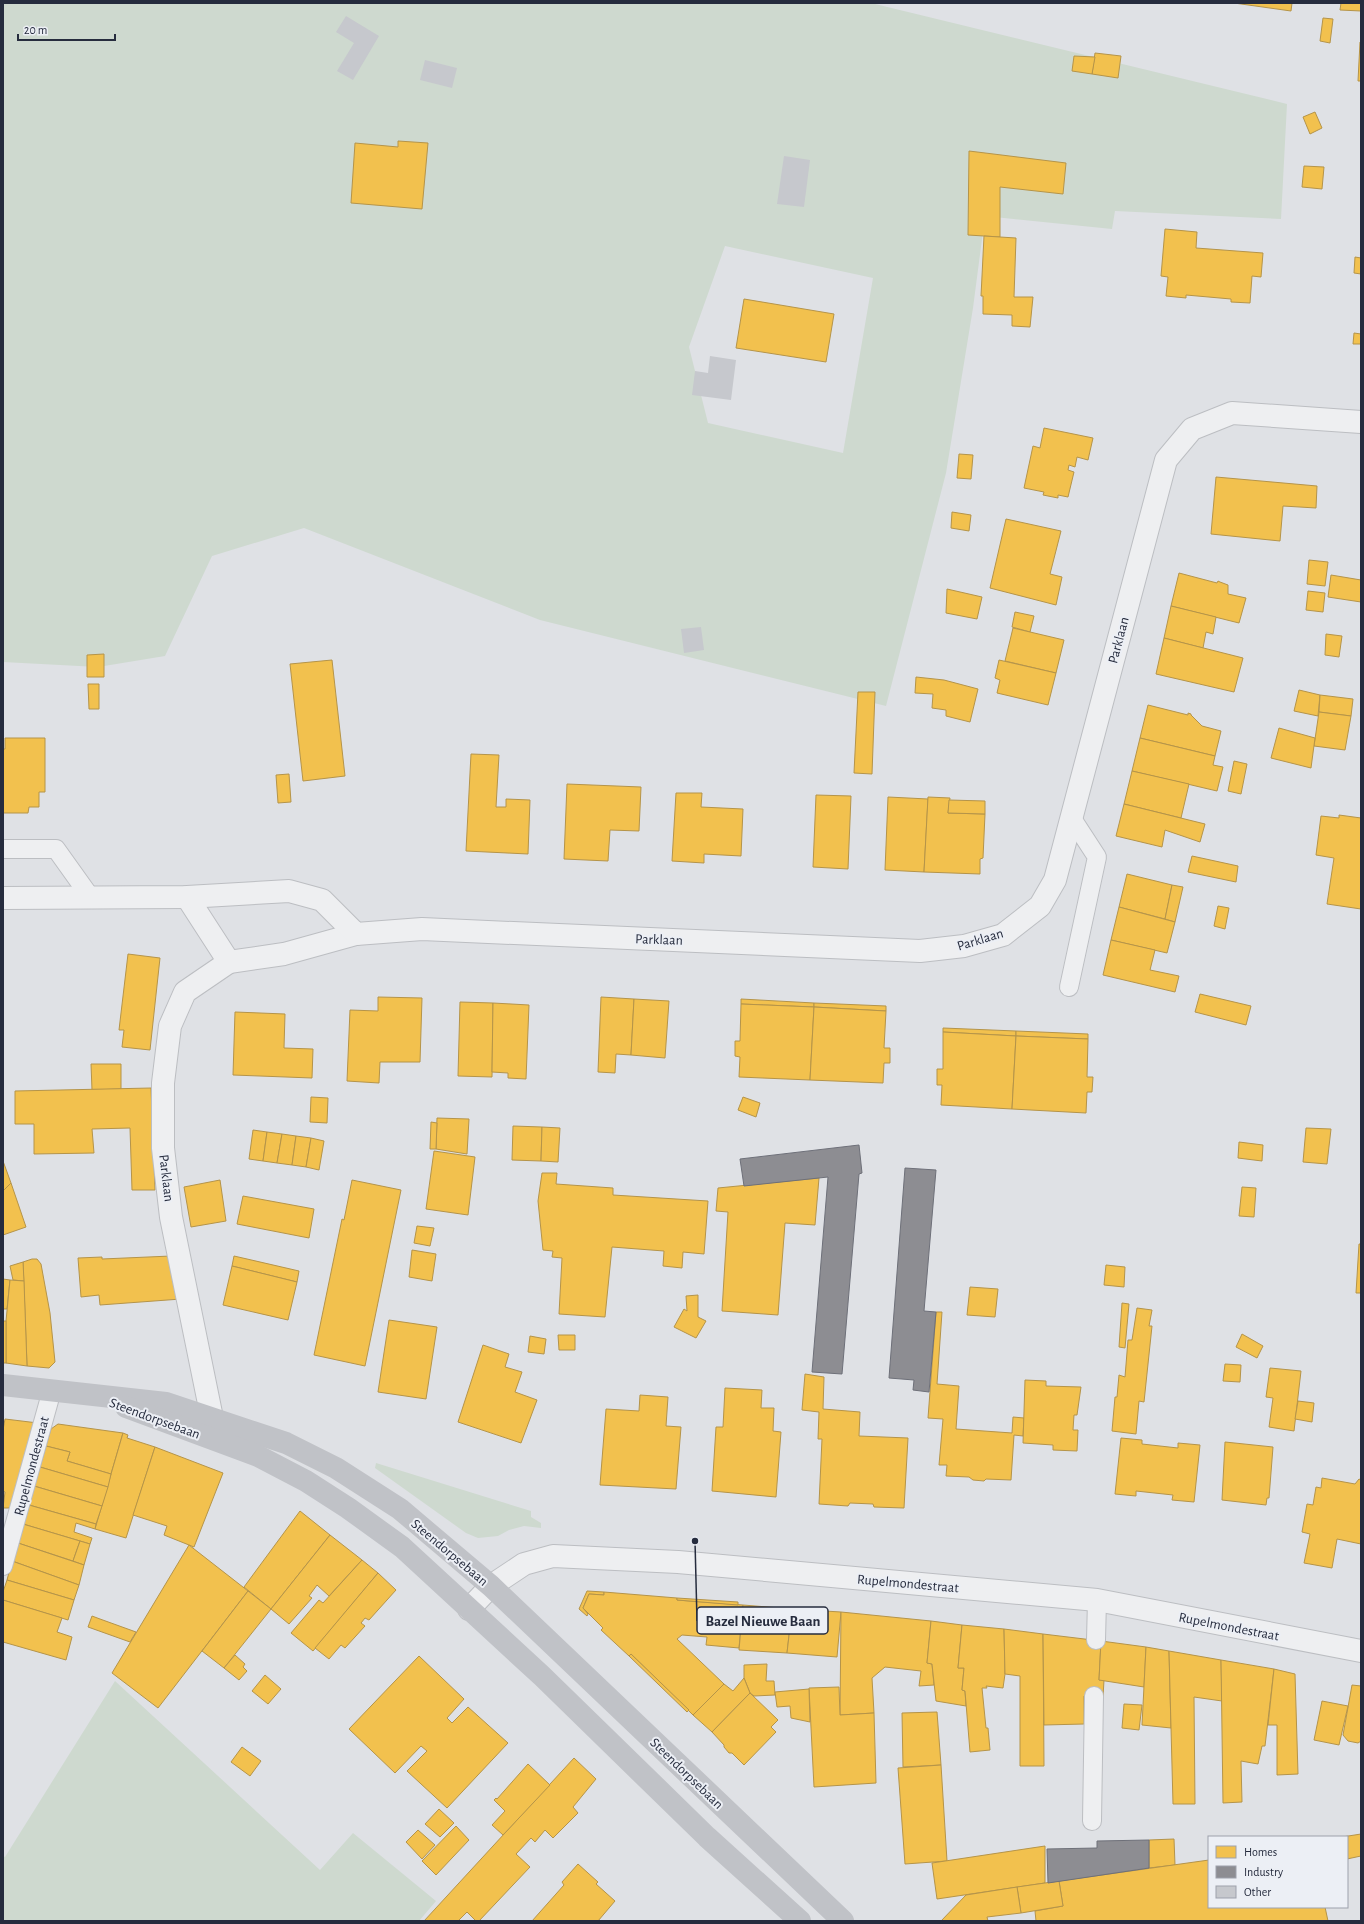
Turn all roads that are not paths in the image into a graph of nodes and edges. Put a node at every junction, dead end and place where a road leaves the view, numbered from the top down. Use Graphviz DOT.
graph roads {
  1 [pos="1361,422"];
  2 [pos="1071,817"];
  3 [pos="3,849"];
  4 [pos="187,897"];
  5 [pos="3,898"];
  6 [pos="91,898"];
  7 [pos="356,934"];
  8 [pos="229,962"];
  9 [pos="1069,987"];
  10 [pos="3,1385"];
  11 [pos="52,1390"];
  12 [pos="97,1396"];
  13 [pos="212,1418"];
  14 [pos="3,1566"];
  15 [pos="492,1586"];
  16 [pos="1097,1600"];
  17 [pos="469,1609"];
  18 [pos="1096,1640"];
  19 [pos="1361,1651"];
  20 [pos="1094,1696"];
  21 [pos="1092,1821"];
  22 [pos="800,1921"];
  23 [pos="843,1921"];
  1 -- 2 [label="street, Parklaan"];
  2 -- 7 [label="street, Parklaan"];
  2 -- 9 [label="lane"];
  3 -- 6 [label="lane"];
  4 -- 6 [label="street"];
  4 -- 7 [label="street"];
  4 -- 8 [label="street"];
  5 -- 6 [label="street"];
  7 -- 8 [label="street, Parklaan"];
  8 -- 13 [label="street, Parklaan"];
  10 -- 11 [label="main road"];
  11 -- 12 [label="main road"];
  11 -- 14 [label="lane, Rupelmondestraat"];
  12 -- 13 [label="main road, Steendorpsebaan"];
  12 -- 17 [label="main road, Steendorpsebaan"];
  13 -- 15 [label="main road, Steendorpsebaan"];
  15 -- 16 [label="street, Rupelmondestraat"];
  15 -- 17 [label="street, Rupelmondestraat"];
  15 -- 23 [label="main road, Steendorpsebaan"];
  16 -- 18 [label="lane"];
  16 -- 19 [label="street, Rupelmondestraat"];
  17 -- 22 [label="main road, Steendorpsebaan"];
  20 -- 21 [label="lane"];
}
